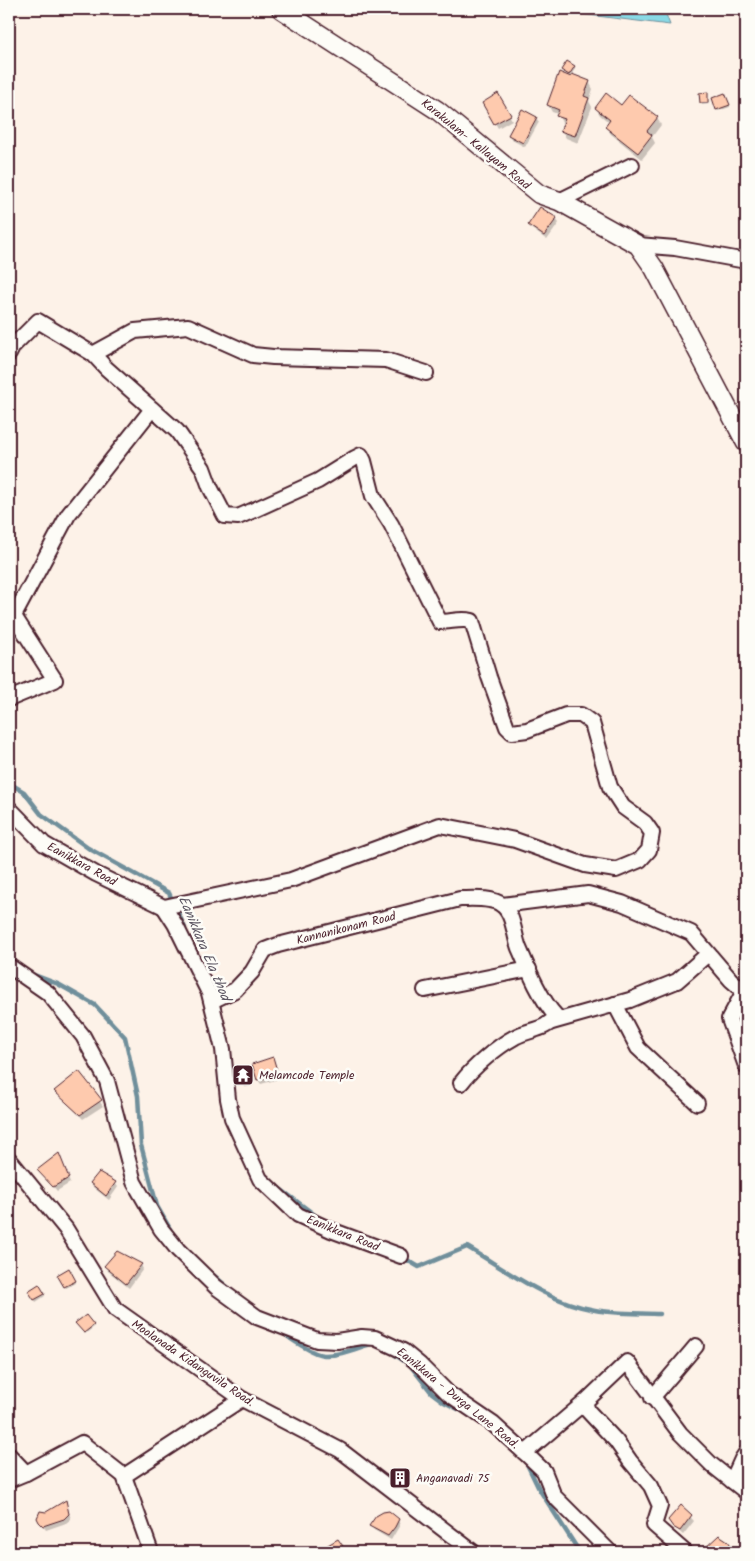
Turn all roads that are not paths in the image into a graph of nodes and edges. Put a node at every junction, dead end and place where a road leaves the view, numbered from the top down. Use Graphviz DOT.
graph roads {
  1 [pos="281,9"];
  2 [pos="632,166"];
  3 [pos="559,201"];
  4 [pos="638,245"];
  5 [pos="746,261"];
  6 [pos="9,354"];
  7 [pos="93,354"];
  8 [pos="426,374"];
  9 [pos="152,409"];
  10 [pos="746,443"];
  11 [pos="9,699"];
  12 [pos="9,808"];
  13 [pos="502,905"];
  14 [pos="171,906"];
  15 [pos="708,954"];
  16 [pos="9,966"];
  17 [pos="529,968"];
  18 [pos="425,990"];
  19 [pos="745,992"];
  20 [pos="215,1000"];
  21 [pos="615,1004"];
  22 [pos="552,1022"];
  23 [pos="746,1066"];
  24 [pos="461,1083"];
  25 [pos="697,1103"];
  26 [pos="9,1159"];
  27 [pos="401,1256"];
  28 [pos="696,1346"];
  29 [pos="652,1398"];
  30 [pos="242,1399"];
  31 [pos="585,1402"];
  32 [pos="525,1453"];
  33 [pos="746,1453"];
  34 [pos="9,1455"];
  35 [pos="26,1473"];
  36 [pos="124,1476"];
  37 [pos="9,1480"];
  38 [pos="732,1481"];
  39 [pos="746,1492"];
  40 [pos="151,1552"];
  41 [pos="472,1552"];
  42 [pos="610,1552"];
  43 [pos="685,1552"];
  1 -- 3 [label="street, Karakulam- Kallayam Road"];
  2 -- 3 [label="street"];
  3 -- 4 [label="street, Karakulam- Kallayam Road"];
  4 -- 5 [label="street"];
  4 -- 10 [label="street, Karakulam- Kallayam Road"];
  6 -- 7 [label="street"];
  7 -- 8 [label="street"];
  7 -- 9 [label="street"];
  9 -- 11 [label="street"];
  9 -- 14 [label="street"];
  12 -- 14 [label="street, Eanikkara Road"];
  13 -- 15 [label="street, Kannanikonam Road"];
  13 -- 17 [label="street"];
  13 -- 20 [label="street, Kannanikonam Road"];
  14 -- 20 [label="street, Eanikkara Road"];
  15 -- 19 [label="street, Kannanikonam Road"];
  15 -- 21 [label="street"];
  16 -- 32 [label="street, Eanikkara - Durga Lane Road."];
  17 -- 18 [label="street"];
  17 -- 22 [label="street"];
  19 -- 23 [label="street"];
  20 -- 27 [label="street, Eanikkara Road"];
  21 -- 22 [label="street"];
  21 -- 25 [label="street"];
  22 -- 24 [label="street"];
  26 -- 30 [label="street, Moolanada Kidanguvila Road."];
  28 -- 29 [label="street"];
  29 -- 31 [label="street"];
  29 -- 38 [label="street"];
  30 -- 36 [label="street"];
  30 -- 41 [label="street, Moolanada Kidanguvila Road."];
  31 -- 32 [label="street"];
  31 -- 43 [label="street"];
  32 -- 42 [label="street, Eanikkara - Durga Lane Road."];
  33 -- 38 [label="street"];
  34 -- 35 [label="street"];
  35 -- 36 [label="street"];
  35 -- 37 [label="street"];
  36 -- 40 [label="street"];
  38 -- 39 [label="street"];
}
